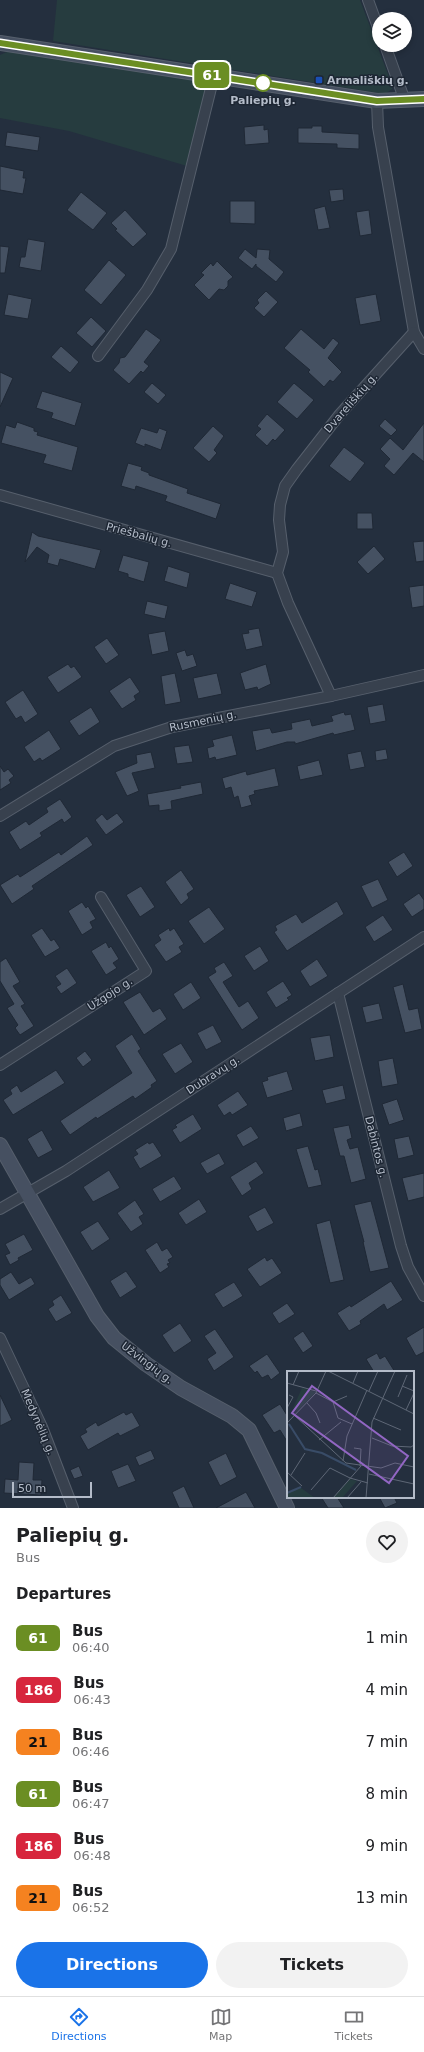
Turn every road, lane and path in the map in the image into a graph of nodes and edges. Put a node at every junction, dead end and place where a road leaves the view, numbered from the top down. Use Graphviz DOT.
graph roads {
  1 [pos="368,0"];
  2 [pos="372,12"];
  3 [pos="0,43"];
  4 [pos="388,52"];
  5 [pos="214,76"];
  6 [pos="424,99"];
  7 [pos="377,101"];
  8 [pos="405,101"];
  9 [pos="414,332"];
  10 [pos="424,350"];
  11 [pos="98,356"];
  12 [pos="0,495"];
  13 [pos="277,573"];
  14 [pos="424,675"];
  15 [pos="331,696"];
  16 [pos="0,816"];
  17 [pos="101,896"];
  18 [pos="424,937"];
  19 [pos="338,993"];
  20 [pos="0,1065"];
  21 [pos="0,1145"];
  22 [pos="29,1193"];
  23 [pos="0,1209"];
  24 [pos="424,1296"];
  25 [pos="0,1338"];
  26 [pos="73,1508"];
  27 [pos="287,1508"];
  1 -- 2 [label="street"];
  3 -- 5 [label="street"];
  4 -- 8 [label="street"];
  5 -- 7 [label="street"];
  5 -- 11 [label="street"];
  6 -- 8 [label="street"];
  7 -- 8 [label="street"];
  7 -- 9 [label="street"];
  9 -- 10 [label="street"];
  9 -- 13 [label="street, Dvareliškių g."];
  12 -- 13 [label="street, Priešbalių g."];
  13 -- 15 [label="street"];
  14 -- 15 [label="street, Rusmenių g."];
  15 -- 16 [label="street, Rusmenių g."];
  17 -- 20 [label="street, Užgojo g."];
  18 -- 19 [label="street, Dubravų g."];
  19 -- 22 [label="street, Dubravų g."];
  19 -- 24 [label="street, Dabintos g."];
  21 -- 22 [label="street, Užvingių g."];
  22 -- 23 [label="street, Dubravų g."];
  22 -- 27 [label="street, Užvingių g."];
  25 -- 26 [label="street, Medynėlių g."];
}
